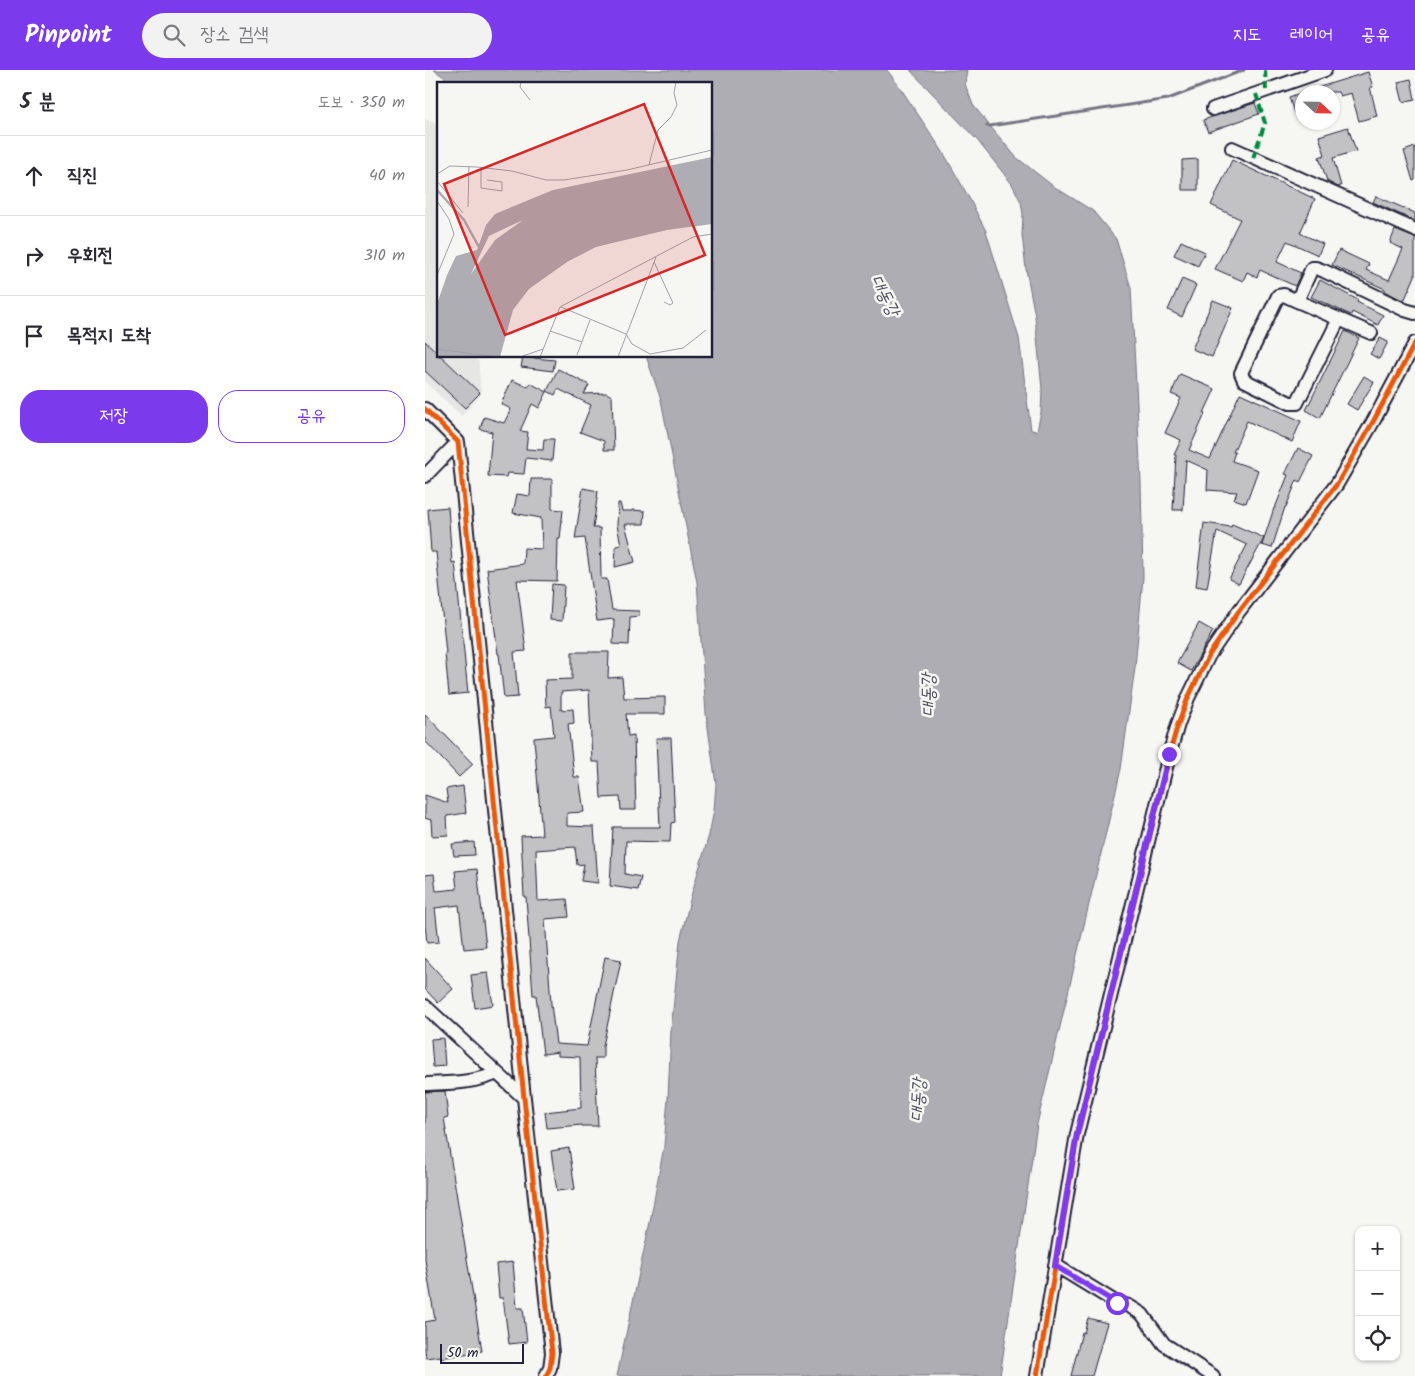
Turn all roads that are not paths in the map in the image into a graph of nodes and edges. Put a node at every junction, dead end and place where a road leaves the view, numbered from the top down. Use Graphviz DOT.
graph roads {
  1 [pos="1325,70"];
  2 [pos="1213,109"];
  3 [pos="1232,148"];
  4 [pos="1415,230"];
  5 [pos="1297,301"];
  6 [pos="1415,313"];
  7 [pos="1339,319"];
  8 [pos="1371,333"];
  9 [pos="1415,343"];
  10 [pos="425,409"];
  11 [pos="458,442"];
  12 [pos="425,476"];
  13 [pos="425,1006"];
  14 [pos="497,1073"];
  15 [pos="425,1084"];
  16 [pos="524,1098"];
  17 [pos="1055,1266"];
  18 [pos="546,1376"];
  19 [pos="1037,1376"];
  20 [pos="1213,1376"];
  1 -- 2 [label="street"];
  3 -- 4 [label="street"];
  5 -- 6 [label="street"];
  5 -- 7 [label="street"];
  5 -- 7 [label="street"];
  7 -- 8 [label="street"];
  9 -- 17 [label="street"];
  10 -- 11 [label="street"];
  11 -- 12 [label="street"];
  11 -- 16 [label="street"];
  13 -- 14 [label="street"];
  14 -- 15 [label="street"];
  14 -- 16 [label="street"];
  16 -- 18 [label="street"];
  17 -- 19 [label="street"];
  17 -- 20 [label="street"];
}
